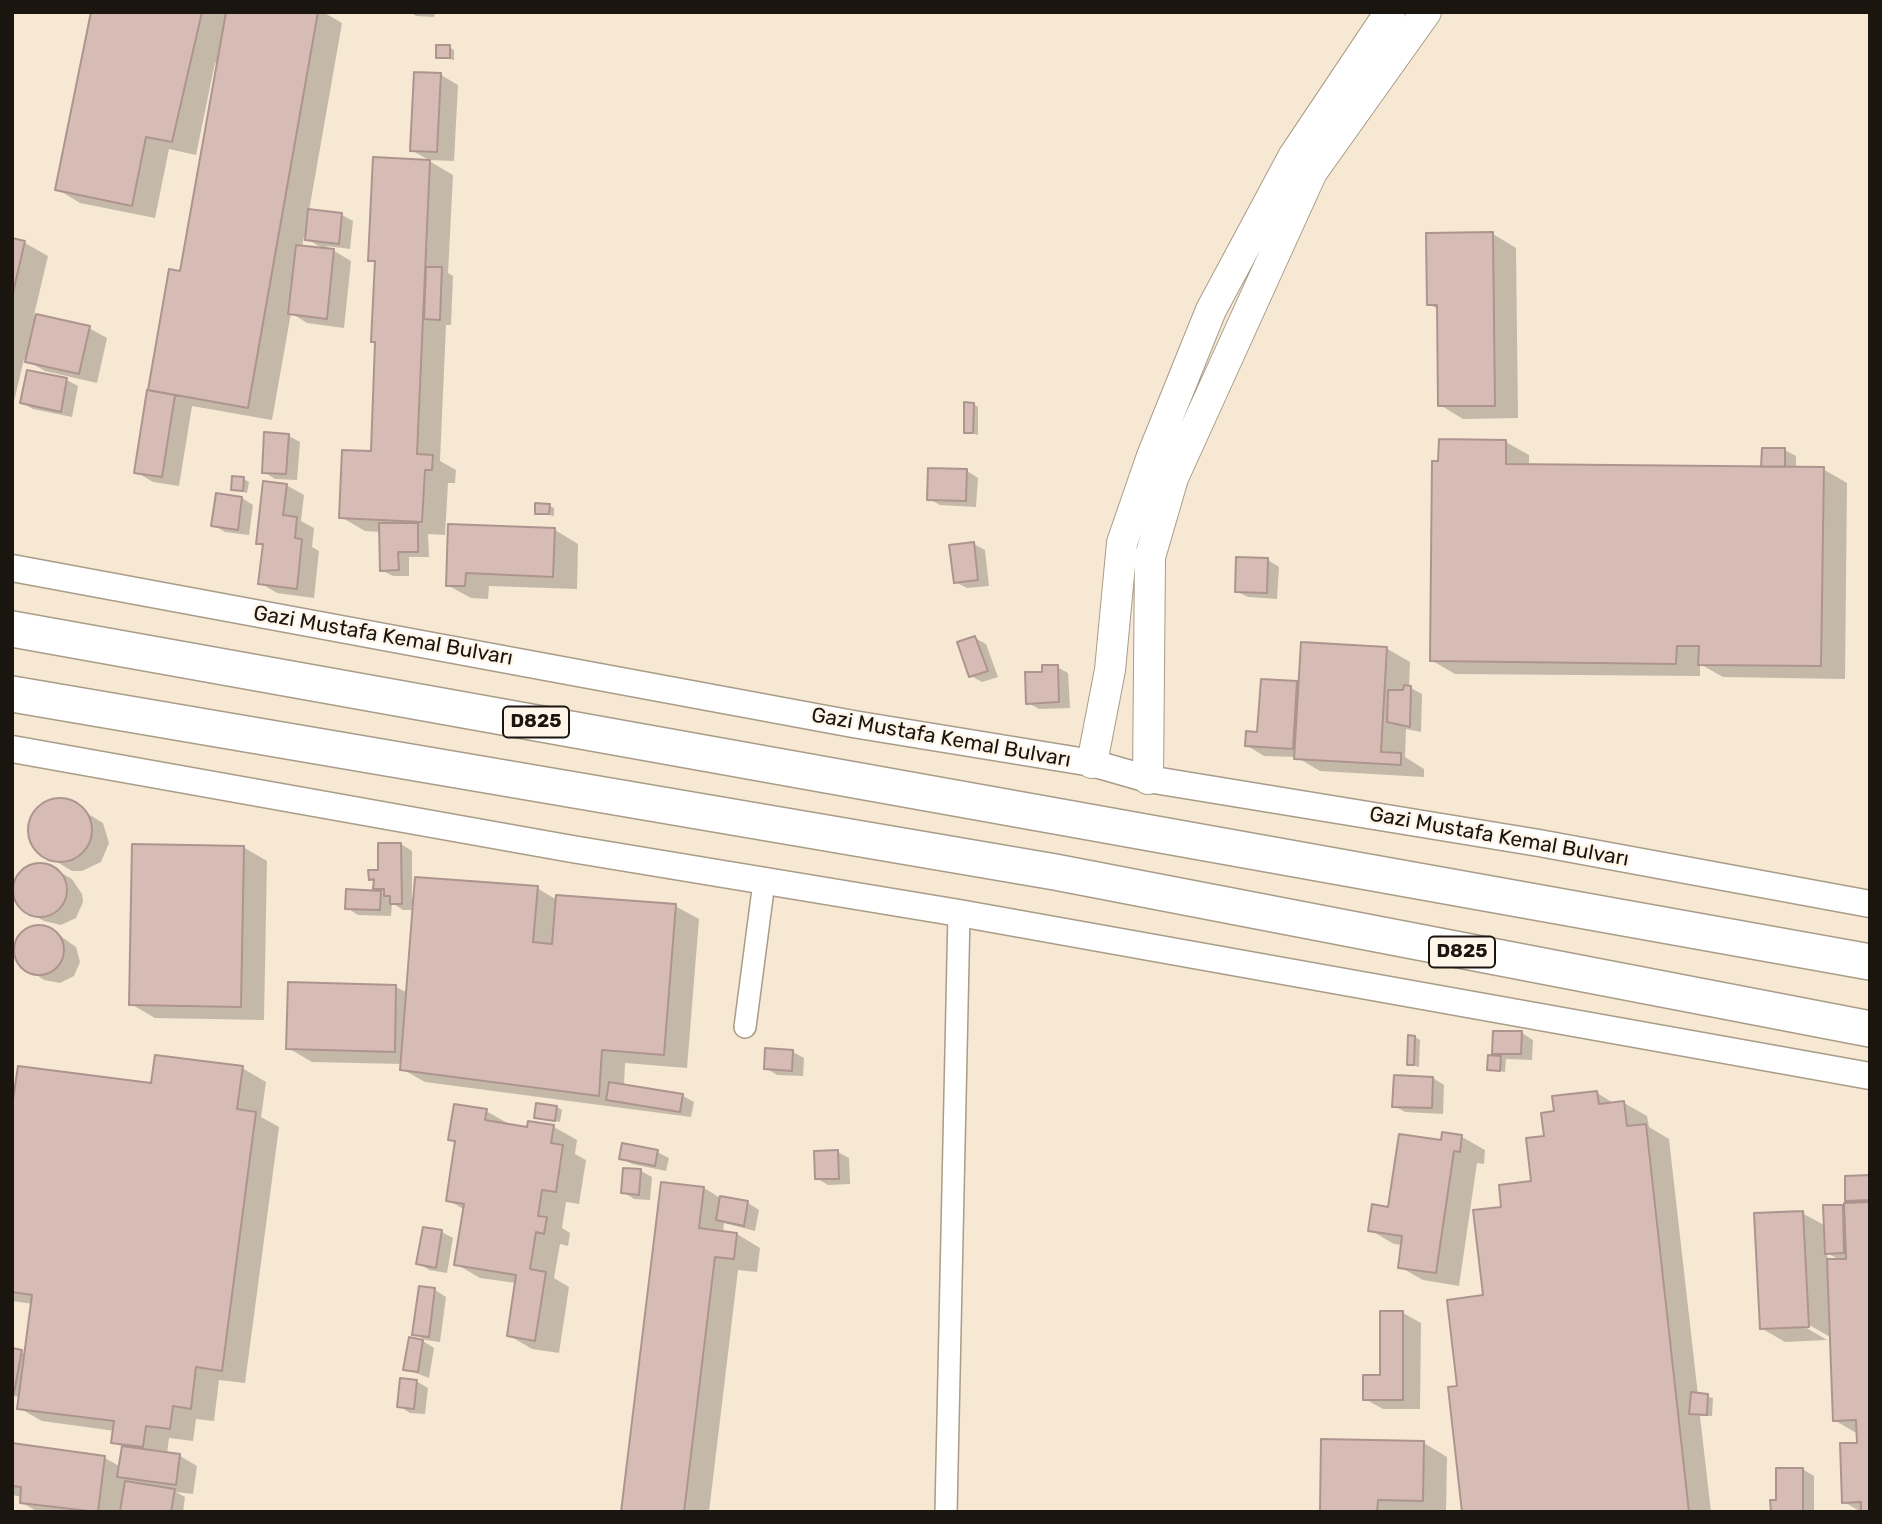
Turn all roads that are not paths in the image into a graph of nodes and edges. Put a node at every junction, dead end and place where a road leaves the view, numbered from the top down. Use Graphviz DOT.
graph roads {
  1 [pos="1390,12"];
  2 [pos="1426,12"];
  3 [pos="12,568"];
  4 [pos="12,629"];
  5 [pos="12,694"];
  6 [pos="12,749"];
  7 [pos="1092,763"];
  8 [pos="1148,779"];
  9 [pos="764,882"];
  10 [pos="1870,904"];
  11 [pos="959,913"];
  12 [pos="1870,962"];
  13 [pos="746,1027"];
  14 [pos="1870,1029"];
  15 [pos="1870,1076"];
  16 [pos="946,1512"];
  1 -- 7 [label="main road"];
  2 -- 8 [label="main road"];
  3 -- 7 [label="street, Gazi Mustafa Kemal Bulvarı"];
  4 -- 12 [label="highway, D825"];
  5 -- 14 [label="highway, D825"];
  6 -- 9 [label="street"];
  7 -- 8 [label="street, Gazi Mustafa Kemal Bulvarı"];
  8 -- 10 [label="street, Gazi Mustafa Kemal Bulvarı"];
  9 -- 11 [label="street"];
  9 -- 13 [label="street"];
  11 -- 15 [label="street"];
  11 -- 16 [label="street"];
}
